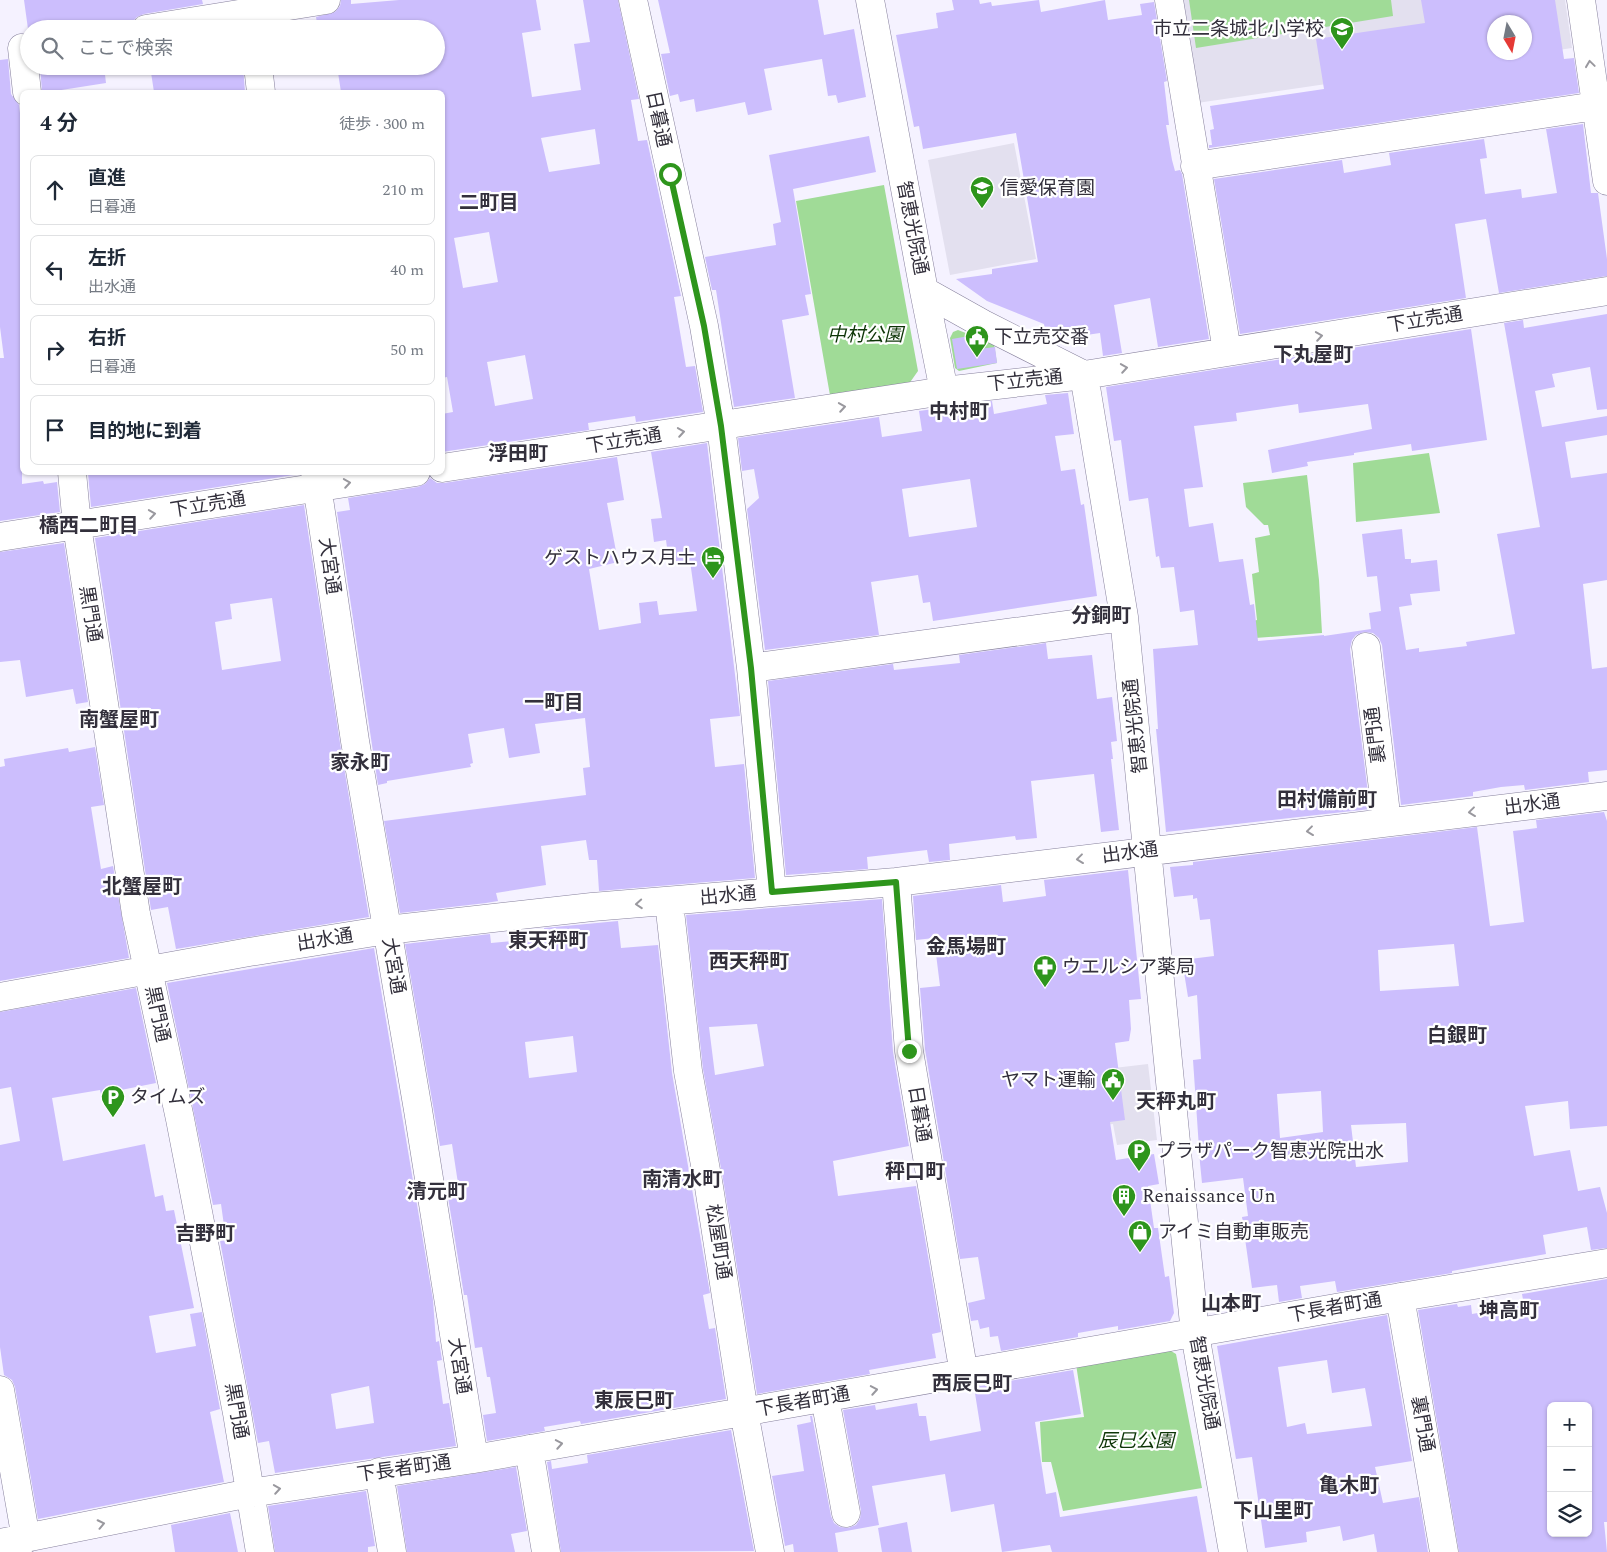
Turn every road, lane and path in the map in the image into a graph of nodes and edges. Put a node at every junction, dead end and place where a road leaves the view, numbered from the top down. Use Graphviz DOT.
graph roads {
  1 [pos="326,0"];
  2 [pos="633,0"];
  3 [pos="870,0"];
  4 [pos="1169,0"];
  5 [pos="1580,0"];
  6 [pos="252,14"];
  7 [pos="210,20"];
  8 [pos="1596,35"];
  9 [pos="17,48"];
  10 [pos="20,61"];
  11 [pos="23,75"];
  12 [pos="259,75"];
  13 [pos="27,90"];
  14 [pos="261,90"];
  15 [pos="1596,106"];
  16 [pos="1195,166"];
  17 [pos="1607,181"];
  18 [pos="924,291"];
  19 [pos="1607,291"];
  20 [pos="1227,351"];
  21 [pos="1084,375"];
  22 [pos="944,390"];
  23 [pos="721,426"];
  24 [pos="445,468"];
  25 [pos="72,475"];
  26 [pos="378,475"];
  27 [pos="316,480"];
  28 [pos="77,526"];
  29 [pos="0,537"];
  30 [pos="1124,617"];
  31 [pos="1366,647"];
  32 [pos="751,668"];
  33 [pos="1607,796"];
  34 [pos="1387,822"];
  35 [pos="1148,851"];
  36 [pos="896,882"];
  37 [pos="772,892"];
  38 [pos="669,902"];
  39 [pos="387,930"];
  40 [pos="148,969"];
  41 [pos="0,997"];
  42 [pos="1607,1263"];
  43 [pos="1400,1297"];
  44 [pos="1195,1334"];
  45 [pos="964,1374"];
  46 [pos="0,1390"];
  47 [pos="825,1398"];
  48 [pos="744,1412"];
  49 [pos="529,1449"];
  50 [pos="474,1459"];
  51 [pos="378,1472"];
  52 [pos="250,1493"];
  53 [pos="846,1513"];
  54 [pos="26,1538"];
  55 [pos="0,1543"];
  56 [pos="260,1552"];
  57 [pos="392,1552"];
  58 [pos="546,1552"];
  59 [pos="770,1552"];
  60 [pos="1233,1552"];
  61 [pos="1444,1552"];
  1 -- 6 [label="street"];
  2 -- 23 [label="street, 日暮通"];
  3 -- 18 [label="street, 智恵光院通"];
  4 -- 16 [label="street"];
  5 -- 8 [label="street"];
  6 -- 7 [label="street"];
  15 -- 8 [label="street, one-way"];
  9 -- 10 [label="street"];
  11 -- 13 [label="street"];
  12 -- 14 [label="street"];
  15 -- 16 [label="street"];
  15 -- 17 [label="street"];
  16 -- 20 [label="street"];
  18 -- 21 [label="street, 智恵光院通"];
  18 -- 22 [label="street"];
  20 -- 19 [label="street, 下立売通, one-way"];
  21 -- 20 [label="street, 下立売通, one-way"];
  21 -- 22 [label="street, 下立売通"];
  21 -- 30 [label="street, 智恵光院通"];
  23 -- 22 [label="street, 下立売通, one-way"];
  24 -- 23 [label="street, 下立売通, one-way"];
  23 -- 32 [label="street, 日暮通"];
  25 -- 28 [label="street, 黒門通"];
  27 -- 26 [label="street, 下立売通, one-way"];
  28 -- 27 [label="street, 下立売通, one-way"];
  27 -- 39 [label="street, 大宮通"];
  28 -- 29 [label="street, 下立売通"];
  28 -- 40 [label="street, 黒門通"];
  30 -- 32 [label="street"];
  30 -- 35 [label="street, 智恵光院通"];
  31 -- 34 [label="street, 裏門通"];
  32 -- 37 [label="street, 日暮通"];
  33 -- 34 [label="street, 出水通, one-way"];
  34 -- 35 [label="street, 出水通, one-way"];
  35 -- 36 [label="street, 出水通, one-way"];
  35 -- 44 [label="street, 智恵光院通"];
  36 -- 37 [label="street, 出水通"];
  36 -- 45 [label="street, 日暮通"];
  37 -- 38 [label="street, 出水通"];
  38 -- 39 [label="street, 出水通, one-way"];
  38 -- 48 [label="street, 松屋町通"];
  39 -- 40 [label="street, 出水通"];
  39 -- 50 [label="street, 大宮通"];
  40 -- 41 [label="street, 出水通"];
  40 -- 52 [label="street, 黒門通"];
  42 -- 43 [label="street, 下長者町通"];
  43 -- 44 [label="street, 下長者町通"];
  43 -- 61 [label="street, 裏門通"];
  44 -- 45 [label="street, 下長者町通"];
  44 -- 60 [label="street, 智恵光院通"];
  47 -- 45 [label="street, 下長者町通, one-way"];
  46 -- 54 [label="street"];
  47 -- 48 [label="street, 下長者町通"];
  47 -- 53 [label="street"];
  49 -- 48 [label="street, 下長者町通, one-way"];
  48 -- 59 [label="street, 松屋町通"];
  49 -- 50 [label="street, 下長者町通"];
  49 -- 58 [label="street"];
  50 -- 51 [label="street, 下長者町通"];
  52 -- 51 [label="street, 下長者町通, one-way"];
  51 -- 57 [label="street"];
  54 -- 52 [label="street, 下長者町通, one-way"];
  52 -- 56 [label="street, 黒門通"];
  54 -- 55 [label="street, 下長者町通"];
}
